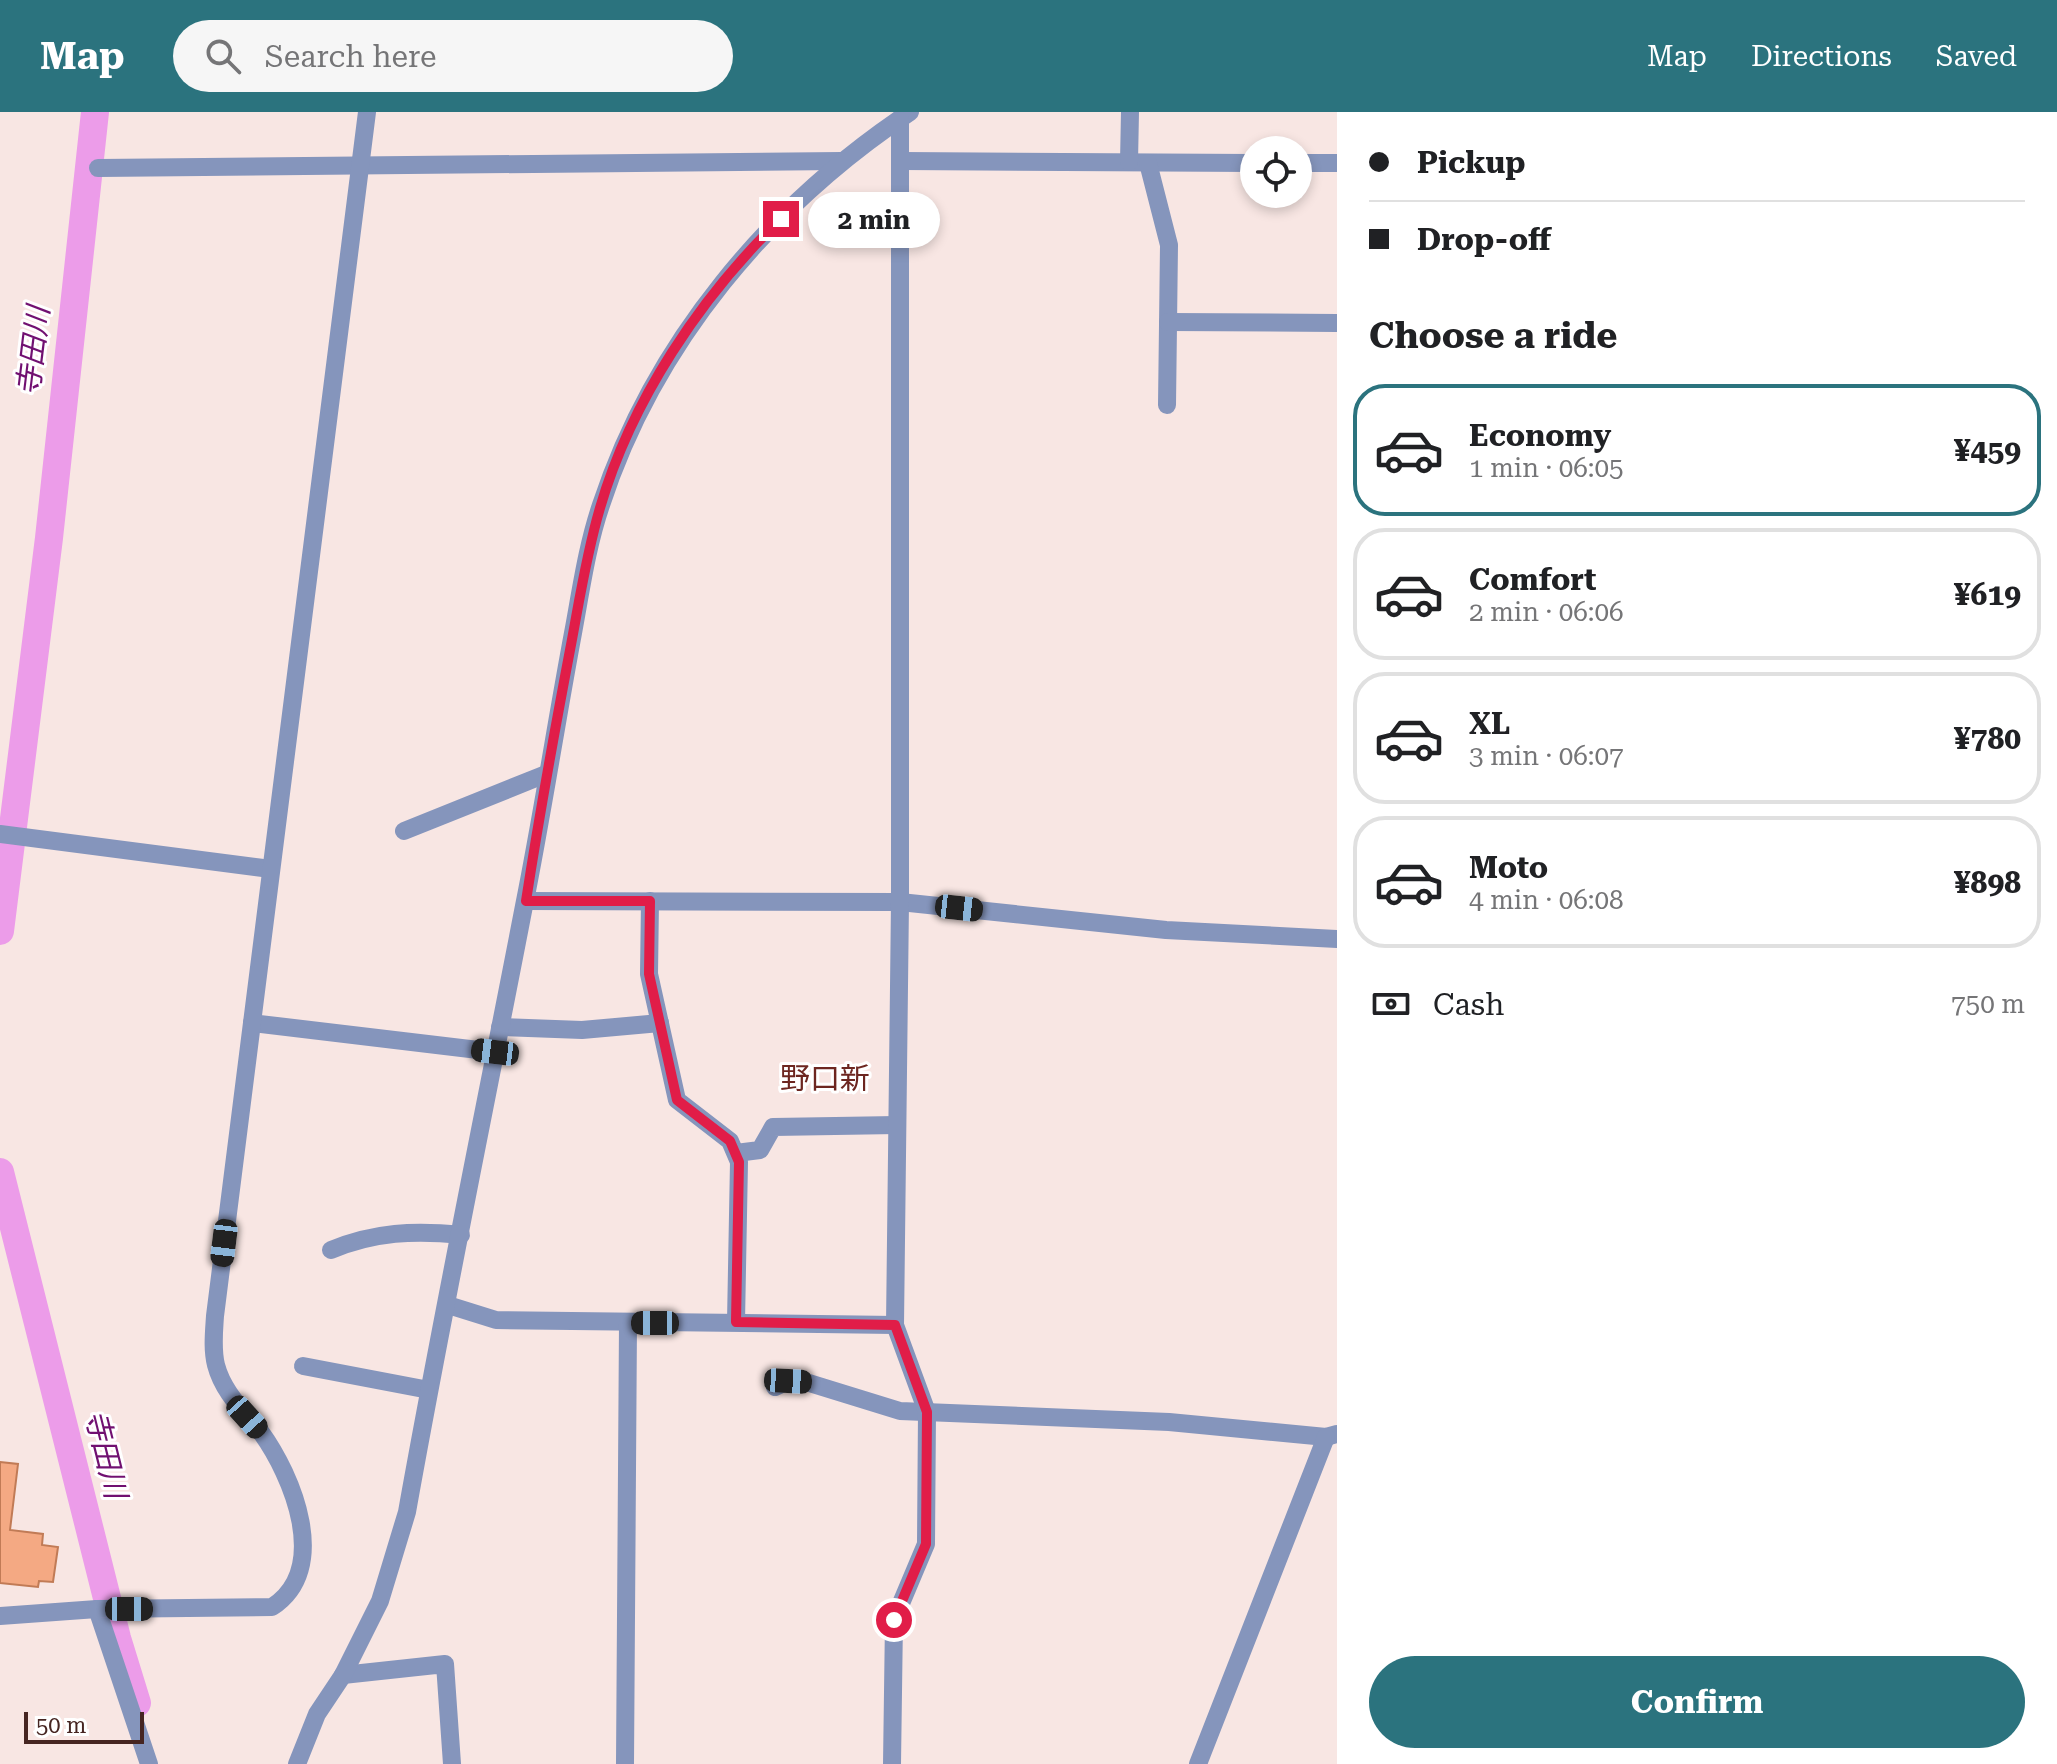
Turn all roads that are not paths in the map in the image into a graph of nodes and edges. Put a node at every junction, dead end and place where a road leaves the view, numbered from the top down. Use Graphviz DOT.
graph roads {
  1 [pos="367,112"];
  2 [pos="1130,112"];
  3 [pos="905,115"];
  4 [pos="841,161"];
  5 [pos="902,161"];
  6 [pos="1129,162"];
  7 [pos="1148,163"];
  8 [pos="1240,163"];
  9 [pos="1312,163"];
  10 [pos="1337,163"];
  11 [pos="362,165"];
  12 [pos="98,168"];
  13 [pos="1168,322"];
  14 [pos="1337,323"];
  15 [pos="1167,405"];
  16 [pos="546,774"];
  17 [pos="404,831"];
  18 [pos="0,834"];
  19 [pos="271,869"];
  20 [pos="526,901"];
  21 [pos="650,901"];
  22 [pos="900,902"];
  23 [pos="1337,939"];
  24 [pos="252,1023"];
  25 [pos="660,1023"];
  26 [pos="500,1027"];
  27 [pos="495,1052"];
  28 [pos="897,1125"];
  29 [pos="736,1153"];
  30 [pos="461,1235"];
  31 [pos="331,1250"];
  32 [pos="448,1305"];
  33 [pos="736,1322"];
  34 [pos="628,1323"];
  35 [pos="895,1325"];
  36 [pos="303,1366"];
  37 [pos="775,1387"];
  38 [pos="429,1390"];
  39 [pos="927,1412"];
  40 [pos="1331,1435"];
  41 [pos="97,1609"];
  42 [pos="0,1616"];
  43 [pos="343,1675"];
  44 [pos="149,1764"];
  45 [pos="297,1764"];
  46 [pos="452,1764"];
  47 [pos="625,1764"];
  48 [pos="892,1764"];
  49 [pos="1198,1764"];
  1 -- 11 [label="street"];
  2 -- 6 [label="street"];
  3 -- 4 [label="street"];
  3 -- 5 [label="street"];
  4 -- 11 [label="street"];
  4 -- 16 [label="street"];
  5 -- 6 [label="street"];
  5 -- 22 [label="street"];
  6 -- 7 [label="street"];
  7 -- 8 [label="street"];
  7 -- 13 [label="street"];
  9 -- 10 [label="street"];
  11 -- 12 [label="street"];
  11 -- 19 [label="street"];
  13 -- 14 [label="street"];
  13 -- 15 [label="street"];
  16 -- 17 [label="street"];
  16 -- 20 [label="street"];
  18 -- 19 [label="street"];
  19 -- 24 [label="street"];
  20 -- 21 [label="street"];
  20 -- 26 [label="street"];
  21 -- 22 [label="street"];
  21 -- 25 [label="street"];
  22 -- 23 [label="street"];
  22 -- 28 [label="street"];
  24 -- 27 [label="street"];
  24 -- 41 [label="street"];
  25 -- 26 [label="street"];
  25 -- 29 [label="street"];
  26 -- 27 [label="street"];
  27 -- 30 [label="street"];
  28 -- 29 [label="street"];
  28 -- 35 [label="street"];
  29 -- 33 [label="street"];
  30 -- 31 [label="street"];
  30 -- 32 [label="street"];
  32 -- 34 [label="street"];
  32 -- 38 [label="street"];
  33 -- 34 [label="street"];
  33 -- 35 [label="street"];
  34 -- 47 [label="street"];
  35 -- 39 [label="street"];
  36 -- 38 [label="street"];
  37 -- 39 [label="street"];
  38 -- 43 [label="street"];
  39 -- 40 [label="street"];
  39 -- 48 [label="street"];
  40 -- 49 [label="street"];
  41 -- 42 [label="street"];
  41 -- 44 [label="street"];
  43 -- 45 [label="street"];
  43 -- 46 [label="street"];
}
